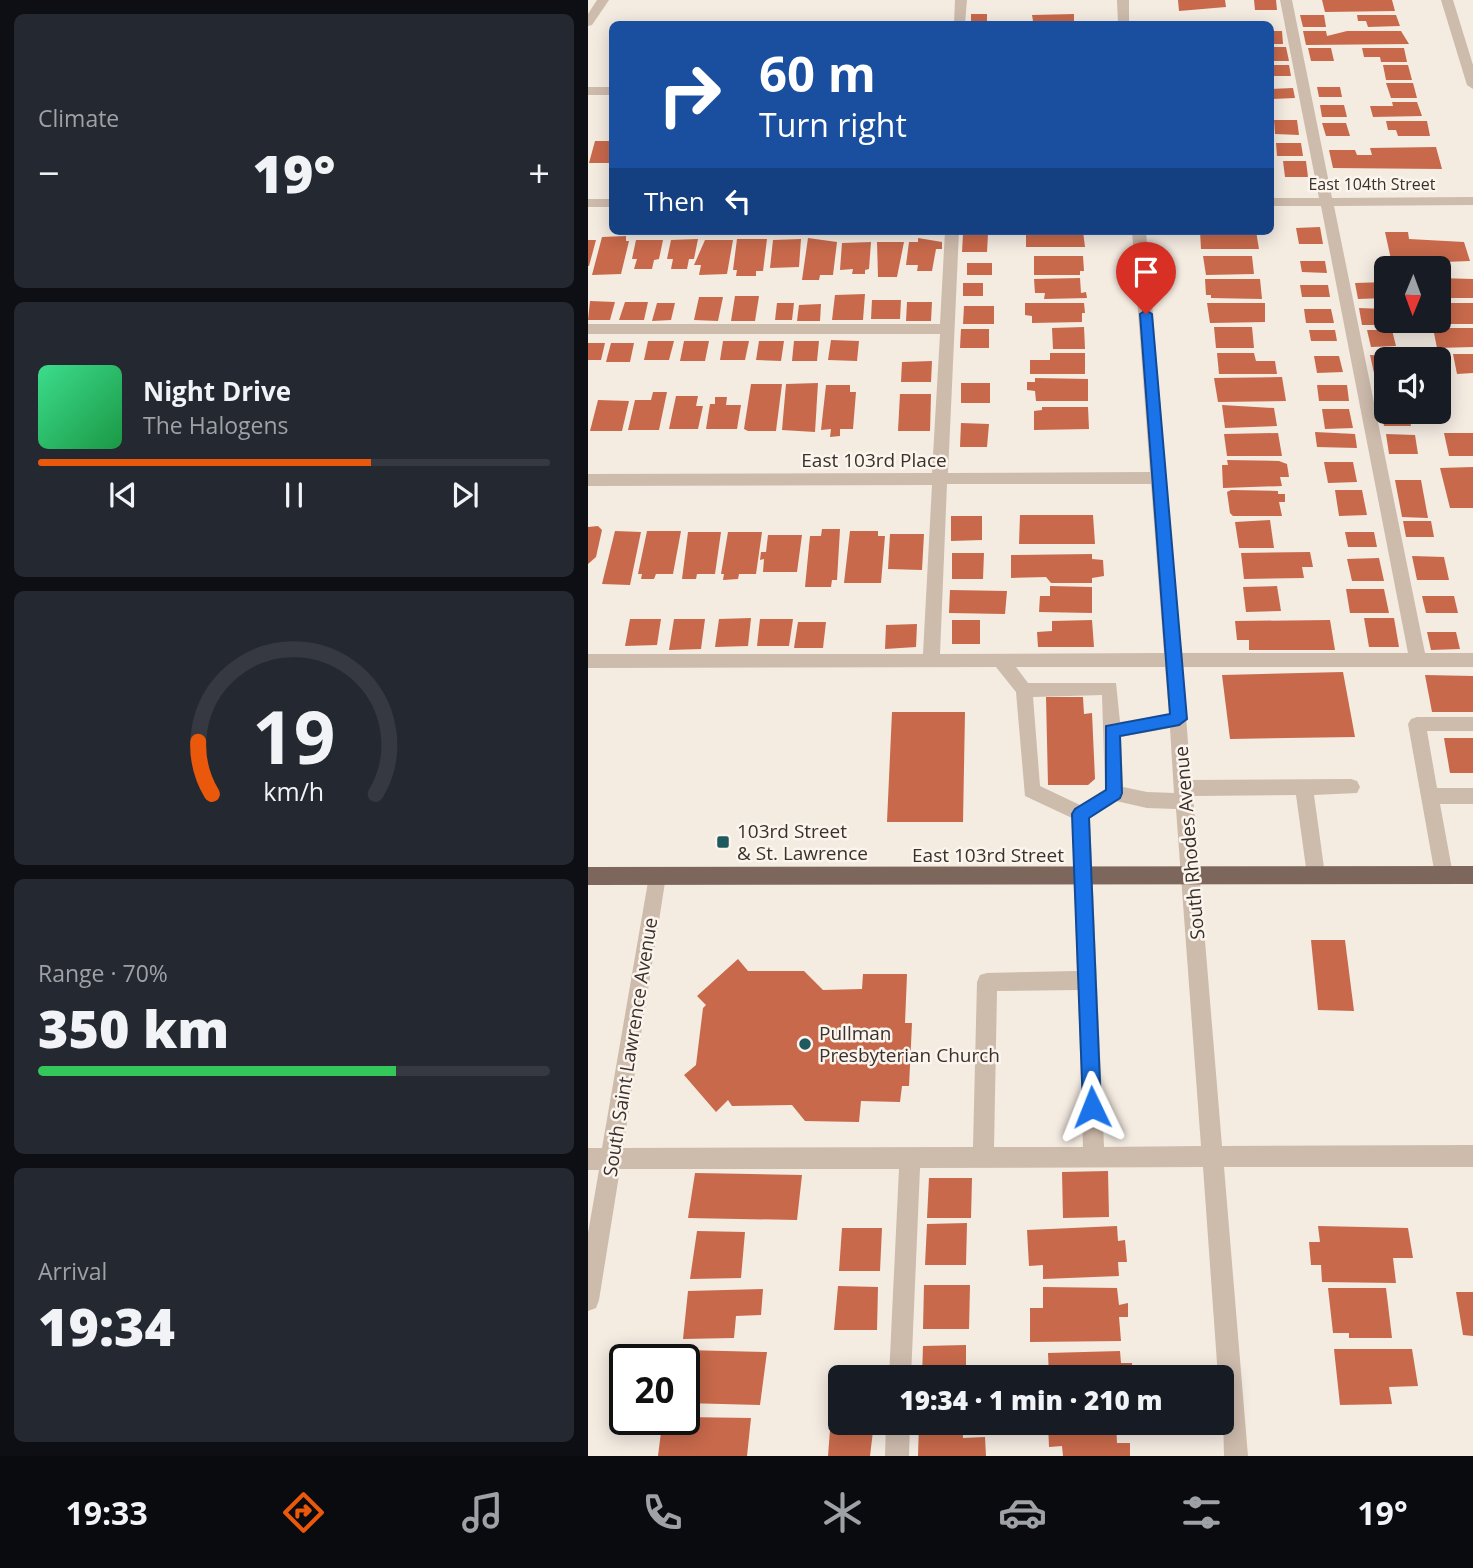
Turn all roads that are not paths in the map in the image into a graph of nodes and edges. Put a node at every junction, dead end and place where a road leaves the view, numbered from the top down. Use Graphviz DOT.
graph roads {
  1 [pos="603,0"];
  2 [pos="961,0"];
  3 [pos="1123,0"];
  4 [pos="1286,0"];
  5 [pos="1447,0"];
  6 [pos="960,21"];
  7 [pos="1124,21"];
  8 [pos="588,23"];
  9 [pos="1473,85"];
  10 [pos="588,91"];
  11 [pos="609,91"];
  12 [pos="1473,201"];
  13 [pos="1274,202"];
  14 [pos="1325,202"];
  15 [pos="588,203"];
  16 [pos="609,203"];
  17 [pos="952,235"];
  18 [pos="1139,235"];
  19 [pos="588,329"];
  20 [pos="947,329"];
  21 [pos="1159,478"];
  22 [pos="939,479"];
  23 [pos="588,480"];
  24 [pos="1418,660"];
  25 [pos="1473,660"];
  26 [pos="588,661"];
  27 [pos="930,661"];
  28 [pos="1001,661"];
  29 [pos="1174,661"];
  30 [pos="1024,690"];
  31 [pos="1179,719"];
  32 [pos="1473,724"];
  33 [pos="1112,731"];
  34 [pos="1351,787"];
  35 [pos="1304,788"];
  36 [pos="1114,793"];
  37 [pos="1185,795"];
  38 [pos="1430,796"];
  39 [pos="1473,796"];
  40 [pos="1081,814"];
  41 [pos="1192,875"];
  42 [pos="1316,875"];
  43 [pos="1444,875"];
  44 [pos="1473,875"];
  45 [pos="588,876"];
  46 [pos="657,876"];
  47 [pos="1085,876"];
  48 [pos="1088,980"];
  49 [pos="1473,1156"];
  50 [pos="983,1157"];
  51 [pos="1094,1157"];
  52 [pos="1213,1157"];
  53 [pos="910,1158"];
  54 [pos="588,1159"];
  55 [pos="611,1159"];
  56 [pos="588,1300"];
  57 [pos="901,1365"];
  58 [pos="898,1435"];
  59 [pos="897,1456"];
  60 [pos="1236,1456"];
  1 -- 8 [label="street"];
  2 -- 6 [label="street"];
  3 -- 7 [label="street"];
  4 -- 14 [label="street"];
  5 -- 9 [label="street"];
  10 -- 11 [label="street"];
  12 -- 14 [label="street, East 104th Street"];
  13 -- 14 [label="street, East 104th Street"];
  14 -- 24 [label="street"];
  15 -- 16 [label="street"];
  17 -- 20 [label="street"];
  18 -- 21 [label="street, South Rhodes Avenue"];
  19 -- 20 [label="street"];
  20 -- 22 [label="street"];
  21 -- 22 [label="street, East 103rd Place"];
  21 -- 29 [label="street, South Rhodes Avenue"];
  22 -- 23 [label="street, East 103rd Place"];
  22 -- 27 [label="street"];
  24 -- 25 [label="street"];
  24 -- 29 [label="street"];
  26 -- 27 [label="street"];
  27 -- 28 [label="street"];
  28 -- 29 [label="street"];
  28 -- 30 [label="street"];
  29 -- 31 [label="street, South Rhodes Avenue"];
  30 -- 33 [label="street"];
  30 -- 40 [label="street"];
  31 -- 33 [label="street"];
  31 -- 37 [label="street, South Rhodes Avenue"];
  32 -- 38 [label="street"];
  33 -- 36 [label="street"];
  34 -- 35 [label="street"];
  35 -- 37 [label="street"];
  35 -- 42 [label="street"];
  36 -- 37 [label="street"];
  36 -- 40 [label="street"];
  37 -- 41 [label="street, South Rhodes Avenue"];
  38 -- 39 [label="street"];
  38 -- 43 [label="street"];
  40 -- 47 [label="street"];
  41 -- 42 [label="main road, East 103rd Street"];
  41 -- 47 [label="main road, East 103rd Street"];
  41 -- 52 [label="street, South Rhodes Avenue"];
  42 -- 43 [label="main road, East 103rd Street"];
  43 -- 44 [label="main road, East 103rd Street"];
  45 -- 46 [label="main road, East 103rd Street"];
  46 -- 47 [label="main road, East 103rd Street"];
  46 -- 55 [label="street, South Saint Lawrence Avenue"];
  47 -- 48 [label="street"];
  48 -- 50 [label="street"];
  48 -- 51 [label="street"];
  49 -- 52 [label="street"];
  50 -- 51 [label="street"];
  50 -- 53 [label="street"];
  51 -- 52 [label="street"];
  52 -- 60 [label="street, South Rhodes Avenue"];
  53 -- 55 [label="street"];
  53 -- 57 [label="street"];
  54 -- 55 [label="street"];
  55 -- 56 [label="street, South Saint Lawrence Avenue"];
  58 -- 59 [label="street"];
}
